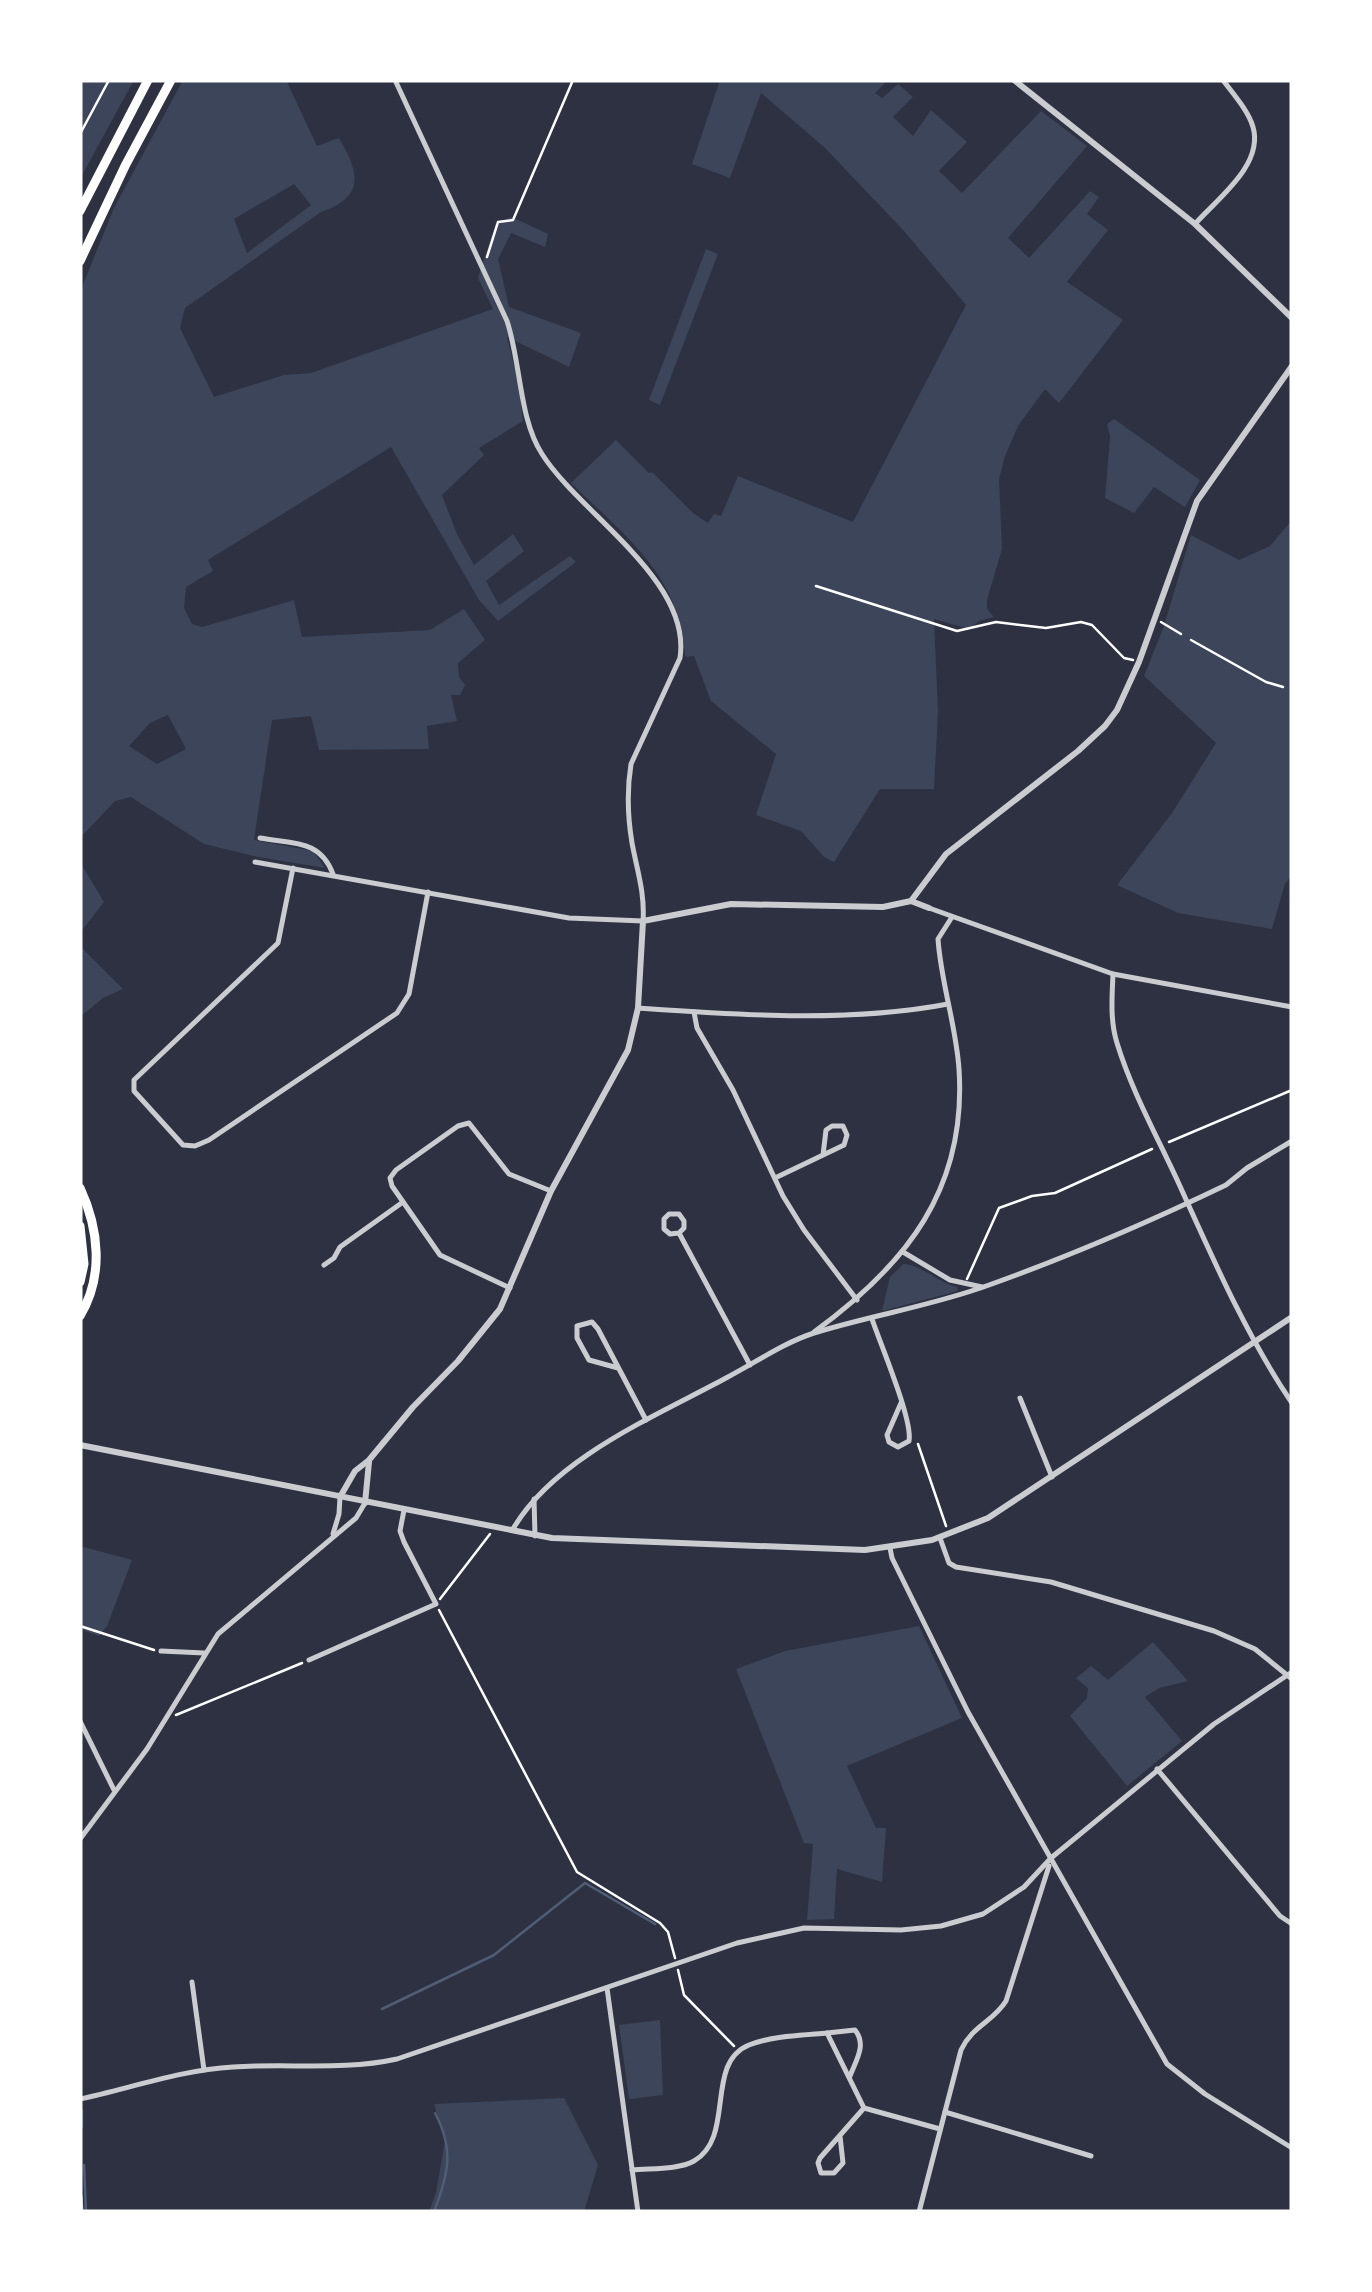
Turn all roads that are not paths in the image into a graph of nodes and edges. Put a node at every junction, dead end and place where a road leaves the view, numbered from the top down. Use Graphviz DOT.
graph roads {
  1 [pos="148,80"];
  2 [pos="171,80"];
  3 [pos="395,80"];
  4 [pos="1014,80"];
  5 [pos="1223,80"];
  6 [pos="80,211"];
  7 [pos="1194,224"];
  8 [pos="80,261"];
  9 [pos="1292,318"];
  10 [pos="1292,366"];
  11 [pos="260,838"];
  12 [pos="254,862"];
  13 [pos="293,868"];
  14 [pos="332,874"];
  15 [pos="428,892"];
  16 [pos="911,900"];
  17 [pos="929,908"];
  18 [pos="952,917"];
  19 [pos="643,921"];
  20 [pos="1113,974"];
  21 [pos="948,1004"];
  22 [pos="1292,1006"];
  23 [pos="638,1008"];
  24 [pos="694,1012"];
  25 [pos="1292,1141"];
  26 [pos="822,1155"];
  27 [pos="775,1178"];
  28 [pos="80,1188"];
  29 [pos="551,1192"];
  30 [pos="403,1202"];
  31 [pos="1186,1203"];
  32 [pos="80,1226"];
  33 [pos="678,1234"];
  34 [pos="903,1252"];
  35 [pos="324,1264"];
  36 [pos="80,1282"];
  37 [pos="985,1287"];
  38 [pos="510,1288"];
  39 [pos="857,1300"];
  40 [pos="80,1316"];
  41 [pos="1292,1317"];
  42 [pos="872,1319"];
  43 [pos="812,1334"];
  44 [pos="1254,1342"];
  45 [pos="750,1365"];
  46 [pos="618,1368"];
  47 [pos="1020,1398"];
  48 [pos="901,1403"];
  49 [pos="1292,1404"];
  50 [pos="646,1420"];
  51 [pos="80,1445"];
  52 [pos="369,1460"];
  53 [pos="1052,1477"];
  54 [pos="340,1498"];
  55 [pos="534,1499"];
  56 [pos="364,1503"];
  57 [pos="404,1510"];
  58 [pos="512,1532"];
  59 [pos="535,1536"];
  60 [pos="332,1537"];
  61 [pos="944,1539"];
  62 [pos="890,1548"];
  63 [pos="161,1651"];
  64 [pos="204,1653"];
  65 [pos="308,1660"];
  66 [pos="1291,1676"];
  67 [pos="80,1722"];
  68 [pos="1157,1769"];
  69 [pos="107,1776"];
  70 [pos="122,1779"];
  71 [pos="114,1790"];
  72 [pos="80,1840"];
  73 [pos="1051,1858"];
  74 [pos="1292,1924"];
  75 [pos="192,1982"];
  76 [pos="607,1988"];
  77 [pos="827,2033"];
  78 [pos="204,2070"];
  79 [pos="850,2076"];
  80 [pos="80,2099"];
  81 [pos="864,2108"];
  82 [pos="944,2112"];
  83 [pos="940,2129"];
  84 [pos="840,2136"];
  85 [pos="1292,2148"];
  86 [pos="1091,2156"];
  87 [pos="632,2170"];
  88 [pos="80,2196"];
  89 [pos="81,2212"];
  90 [pos="638,2212"];
  91 [pos="919,2212"];
  1 -- 6 [label="highway"];
  2 -- 8 [label="highway"];
  3 -- 19 [label="street"];
  4 -- 7 [label="street"];
  5 -- 7 [label="street"];
  7 -- 9 [label="street"];
  10 -- 16 [label="street"];
  11 -- 14 [label="street"];
  12 -- 13 [label="street"];
  13 -- 14 [label="street"];
  13 -- 15 [label="street"];
  14 -- 15 [label="street"];
  15 -- 19 [label="street"];
  16 -- 17 [label="street"];
  16 -- 19 [label="street"];
  17 -- 18 [label="street"];
  18 -- 20 [label="street"];
  18 -- 21 [label="street"];
  19 -- 23 [label="street"];
  20 -- 22 [label="street"];
  20 -- 31 [label="street"];
  21 -- 24 [label="street"];
  21 -- 34 [label="street"];
  23 -- 24 [label="street"];
  23 -- 29 [label="street"];
  24 -- 27 [label="street"];
  25 -- 31 [label="street"];
  26 -- 26 [label="street"];
  26 -- 27 [label="street"];
  27 -- 39 [label="street"];
  28 -- 40 [label="highway"];
  29 -- 30 [label="street"];
  29 -- 38 [label="street"];
  30 -- 35 [label="street"];
  30 -- 38 [label="street"];
  31 -- 37 [label="street"];
  31 -- 44 [label="street"];
  32 -- 36 [label="highway"];
  33 -- 33 [label="street"];
  33 -- 45 [label="street"];
  34 -- 37 [label="street"];
  34 -- 39 [label="street"];
  37 -- 42 [label="street"];
  38 -- 52 [label="street"];
  39 -- 43 [label="street"];
  41 -- 44 [label="street"];
  42 -- 43 [label="street"];
  42 -- 48 [label="street"];
  43 -- 45 [label="street"];
  44 -- 49 [label="street"];
  44 -- 53 [label="street"];
  45 -- 50 [label="street"];
  46 -- 46 [label="street"];
  46 -- 50 [label="street"];
  47 -- 53 [label="street"];
  48 -- 48 [label="street"];
  50 -- 55 [label="street"];
  51 -- 54 [label="street"];
  52 -- 54 [label="street"];
  52 -- 56 [label="street"];
  53 -- 61 [label="street"];
  54 -- 56 [label="street"];
  54 -- 60 [label="street"];
  55 -- 58 [label="street"];
  55 -- 59 [label="street"];
  56 -- 57 [label="street"];
  56 -- 60 [label="street"];
  57 -- 58 [label="street"];
  57 -- 65 [label="street"];
  58 -- 59 [label="street"];
  59 -- 62 [label="street"];
  60 -- 64 [label="street"];
  61 -- 62 [label="street"];
  61 -- 66 [label="street"];
  62 -- 73 [label="street"];
  63 -- 64 [label="street"];
  64 -- 70 [label="street"];
  66 -- 68 [label="street"];
  67 -- 69 [label="street"];
  68 -- 73 [label="street"];
  68 -- 74 [label="street"];
  69 -- 70 [label="street"];
  69 -- 71 [label="street"];
  70 -- 71 [label="street"];
  71 -- 72 [label="street"];
  73 -- 76 [label="street"];
  73 -- 82 [label="street"];
  73 -- 85 [label="street"];
  75 -- 78 [label="street"];
  76 -- 78 [label="street"];
  76 -- 87 [label="street"];
  77 -- 79 [label="street"];
  77 -- 79 [label="street"];
  77 -- 87 [label="street"];
  78 -- 80 [label="street"];
  79 -- 81 [label="street"];
  81 -- 83 [label="street"];
  81 -- 84 [label="street"];
  82 -- 83 [label="street"];
  82 -- 86 [label="street"];
  83 -- 91 [label="street"];
  84 -- 84 [label="street"];
  87 -- 90 [label="street"];
  88 -- 89 [label="street"];
}
